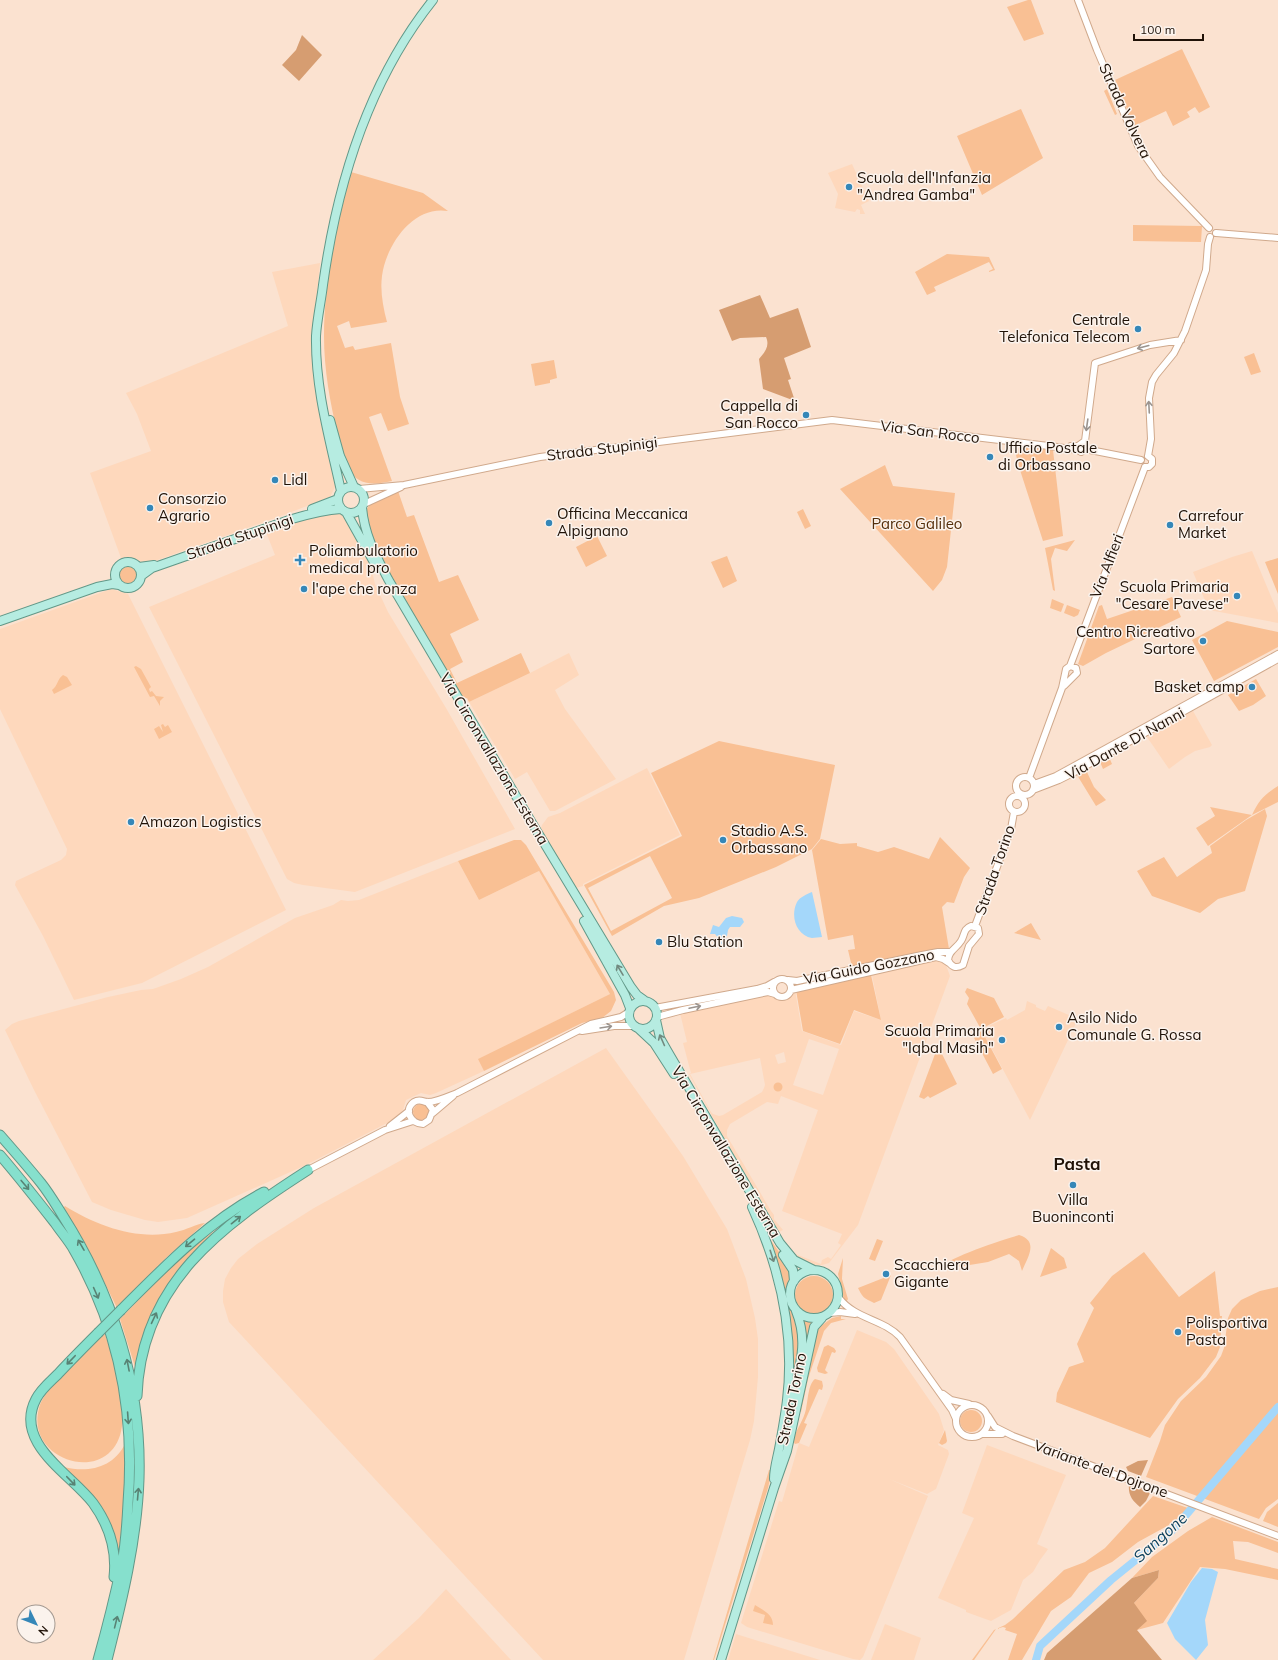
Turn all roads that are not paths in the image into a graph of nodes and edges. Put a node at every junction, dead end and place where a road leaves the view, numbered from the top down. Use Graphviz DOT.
graph roads {
  1 [pos="433,0"];
  2 [pos="1078,0"];
  3 [pos="1208,228"];
  4 [pos="1216,233"];
  5 [pos="1210,237"];
  6 [pos="1278,238"];
  7 [pos="321,304"];
  8 [pos="1181,340"];
  9 [pos="802,424"];
  10 [pos="1081,448"];
  11 [pos="1148,456"];
  12 [pos="1141,460"];
  13 [pos="1145,467"];
  14 [pos="404,485"];
  15 [pos="356,488"];
  16 [pos="339,495"];
  17 [pos="363,505"];
  18 [pos="344,511"];
  19 [pos="139,567"];
  20 [pos="114,574"];
  21 [pos="141,576"];
  22 [pos="119,585"];
  23 [pos="97,587"];
  24 [pos="0,621"];
  25 [pos="1278,654"];
  26 [pos="1278,659"];
  27 [pos="1070,666"];
  28 [pos="1069,676"];
  29 [pos="1029,778"];
  30 [pos="1034,787"];
  31 [pos="1017,794"];
  32 [pos="1025,797"];
  33 [pos="1014,812"];
  34 [pos="975,926"];
  35 [pos="950,952"];
  36 [pos="950,963"];
  37 [pos="788,980"];
  38 [pos="774,982"];
  39 [pos="791,990"];
  40 [pos="775,994"];
  41 [pos="644,1000"];
  42 [pos="655,1008"];
  43 [pos="629,1010"];
  44 [pos="656,1019"];
  45 [pos="637,1027"];
  46 [pos="578,1031"];
  47 [pos="457,1093"];
  48 [pos="427,1102"];
  49 [pos="409,1111"];
  50 [pos="433,1113"];
  51 [pos="413,1121"];
  52 [pos="385,1130"];
  53 [pos="0,1135"];
  54 [pos="0,1155"];
  55 [pos="308,1170"];
  56 [pos="752,1207"];
  57 [pos="814,1270"];
  58 [pos="794,1281"];
  59 [pos="839,1298"];
  60 [pos="796,1311"];
  61 [pos="830,1313"];
  62 [pos="861,1316"];
  63 [pos="822,1318"];
  64 [pos="939,1391"];
  65 [pos="969,1404"];
  66 [pos="137,1411"];
  67 [pos="988,1416"];
  68 [pos="956,1419"];
  69 [pos="982,1434"];
  70 [pos="1013,1436"];
  71 [pos="774,1488"];
  72 [pos="1278,1536"];
  73 [pos="110,1616"];
  74 [pos="98,1660"];
  75 [pos="107,1660"];
  76 [pos="721,1660"];
  1 -- 7 [label="main road, Via Circonvallazione Esterna"];
  2 -- 3 [label="street, Strada Volvera"];
  3 -- 4 [label="street"];
  3 -- 5 [label="street"];
  4 -- 5 [label="street"];
  4 -- 6 [label="street"];
  5 -- 8 [label="street"];
  7 -- 15 [label="main road, Via Circonvallazione Esterna"];
  7 -- 16 [label="main road, Via Circonvallazione Esterna"];
  8 -- 10 [label="street, one-way"];
  11 -- 8 [label="street, one-way"];
  9 -- 10 [label="street, Via San Rocco"];
  9 -- 14 [label="street, Strada Stupinigi"];
  10 -- 12 [label="street, Via San Rocco"];
  11 -- 12 [label="street"];
  11 -- 13 [label="street"];
  12 -- 13 [label="street"];
  13 -- 27 [label="street, Via Alfieri"];
  14 -- 15 [label="street, Strada Stupinigi"];
  14 -- 17 [label="street, Strada Stupinigi"];
  15 -- 16 [label="main road"];
  15 -- 17 [label="main road, Via Circonvallazione Esterna"];
  16 -- 18 [label="main road, Via Circonvallazione Esterna"];
  16 -- 19 [label="main road, Strada Stupinigi"];
  17 -- 18 [label="main road"];
  41 -- 17 [label="main road, Via Circonvallazione Esterna, one-way"];
  18 -- 21 [label="main road, Strada Stupinigi"];
  18 -- 43 [label="main road, Via Circonvallazione Esterna"];
  19 -- 20 [label="main road, Strada Stupinigi"];
  19 -- 21 [label="main road"];
  20 -- 22 [label="main road"];
  20 -- 23 [label="main road, Strada Stupinigi"];
  21 -- 22 [label="main road, Strada Stupinigi"];
  22 -- 23 [label="main road, Strada Stupinigi"];
  23 -- 24 [label="main road, Strada Stupinigi"];
  25 -- 30 [label="street, Via Dante Di Nanni"];
  26 -- 30 [label="street, Via Dante Di Nanni"];
  27 -- 28 [label="street"];
  27 -- 28 [label="street"];
  28 -- 29 [label="street"];
  29 -- 30 [label="street"];
  29 -- 31 [label="street"];
  30 -- 32 [label="street"];
  31 -- 32 [label="street"];
  31 -- 33 [label="street"];
  32 -- 33 [label="street"];
  33 -- 34 [label="street, Strada Torino"];
  34 -- 35 [label="street"];
  34 -- 36 [label="street, Strada Torino"];
  35 -- 36 [label="street"];
  35 -- 37 [label="street, Via Guido Gozzano"];
  36 -- 39 [label="street, Via Guido Gozzano"];
  37 -- 38 [label="street"];
  37 -- 39 [label="street"];
  38 -- 40 [label="street"];
  38 -- 42 [label="street"];
  39 -- 40 [label="street"];
  44 -- 40 [label="street, one-way"];
  41 -- 42 [label="main road, Via Circonvallazione Esterna"];
  41 -- 43 [label="main road"];
  42 -- 44 [label="main road, Via Circonvallazione Esterna"];
  43 -- 45 [label="main road, Via Circonvallazione Esterna"];
  43 -- 46 [label="street"];
  44 -- 45 [label="main road"];
  57 -- 44 [label="main road, Via Circonvallazione Esterna, one-way"];
  46 -- 45 [label="street, one-way"];
  45 -- 56 [label="main road, Via Circonvallazione Esterna"];
  46 -- 47 [label="street"];
  47 -- 48 [label="street"];
  47 -- 50 [label="street"];
  48 -- 49 [label="street"];
  48 -- 50 [label="street"];
  49 -- 51 [label="street"];
  49 -- 52 [label="street"];
  50 -- 51 [label="street"];
  51 -- 52 [label="street"];
  52 -- 55 [label="street"];
  66 -- 53 [label="highway, one-way"];
  54 -- 73 [label="highway, one-way"];
  66 -- 55 [label="highway, one-way"];
  55 -- 73 [label="highway, one-way, bridge"];
  56 -- 58 [label="main road, Via Circonvallazione Esterna"];
  56 -- 71 [label="main road, one-way"];
  57 -- 58 [label="main road"];
  57 -- 59 [label="main road"];
  58 -- 60 [label="main road"];
  59 -- 61 [label="main road"];
  59 -- 62 [label="street"];
  60 -- 63 [label="main road"];
  60 -- 71 [label="main road, Strada Torino"];
  61 -- 62 [label="street"];
  61 -- 63 [label="main road"];
  62 -- 64 [label="street"];
  63 -- 71 [label="main road, Strada Torino"];
  64 -- 65 [label="street"];
  64 -- 68 [label="street"];
  65 -- 67 [label="street"];
  65 -- 68 [label="street"];
  75 -- 66 [label="highway, one-way"];
  67 -- 69 [label="street"];
  67 -- 70 [label="street, Variante del Dojrone"];
  68 -- 69 [label="street"];
  69 -- 70 [label="street, Variante del Dojrone"];
  70 -- 72 [label="street, Variante del Dojrone"];
  71 -- 76 [label="main road, Strada Torino"];
  73 -- 74 [label="highway"];
}
